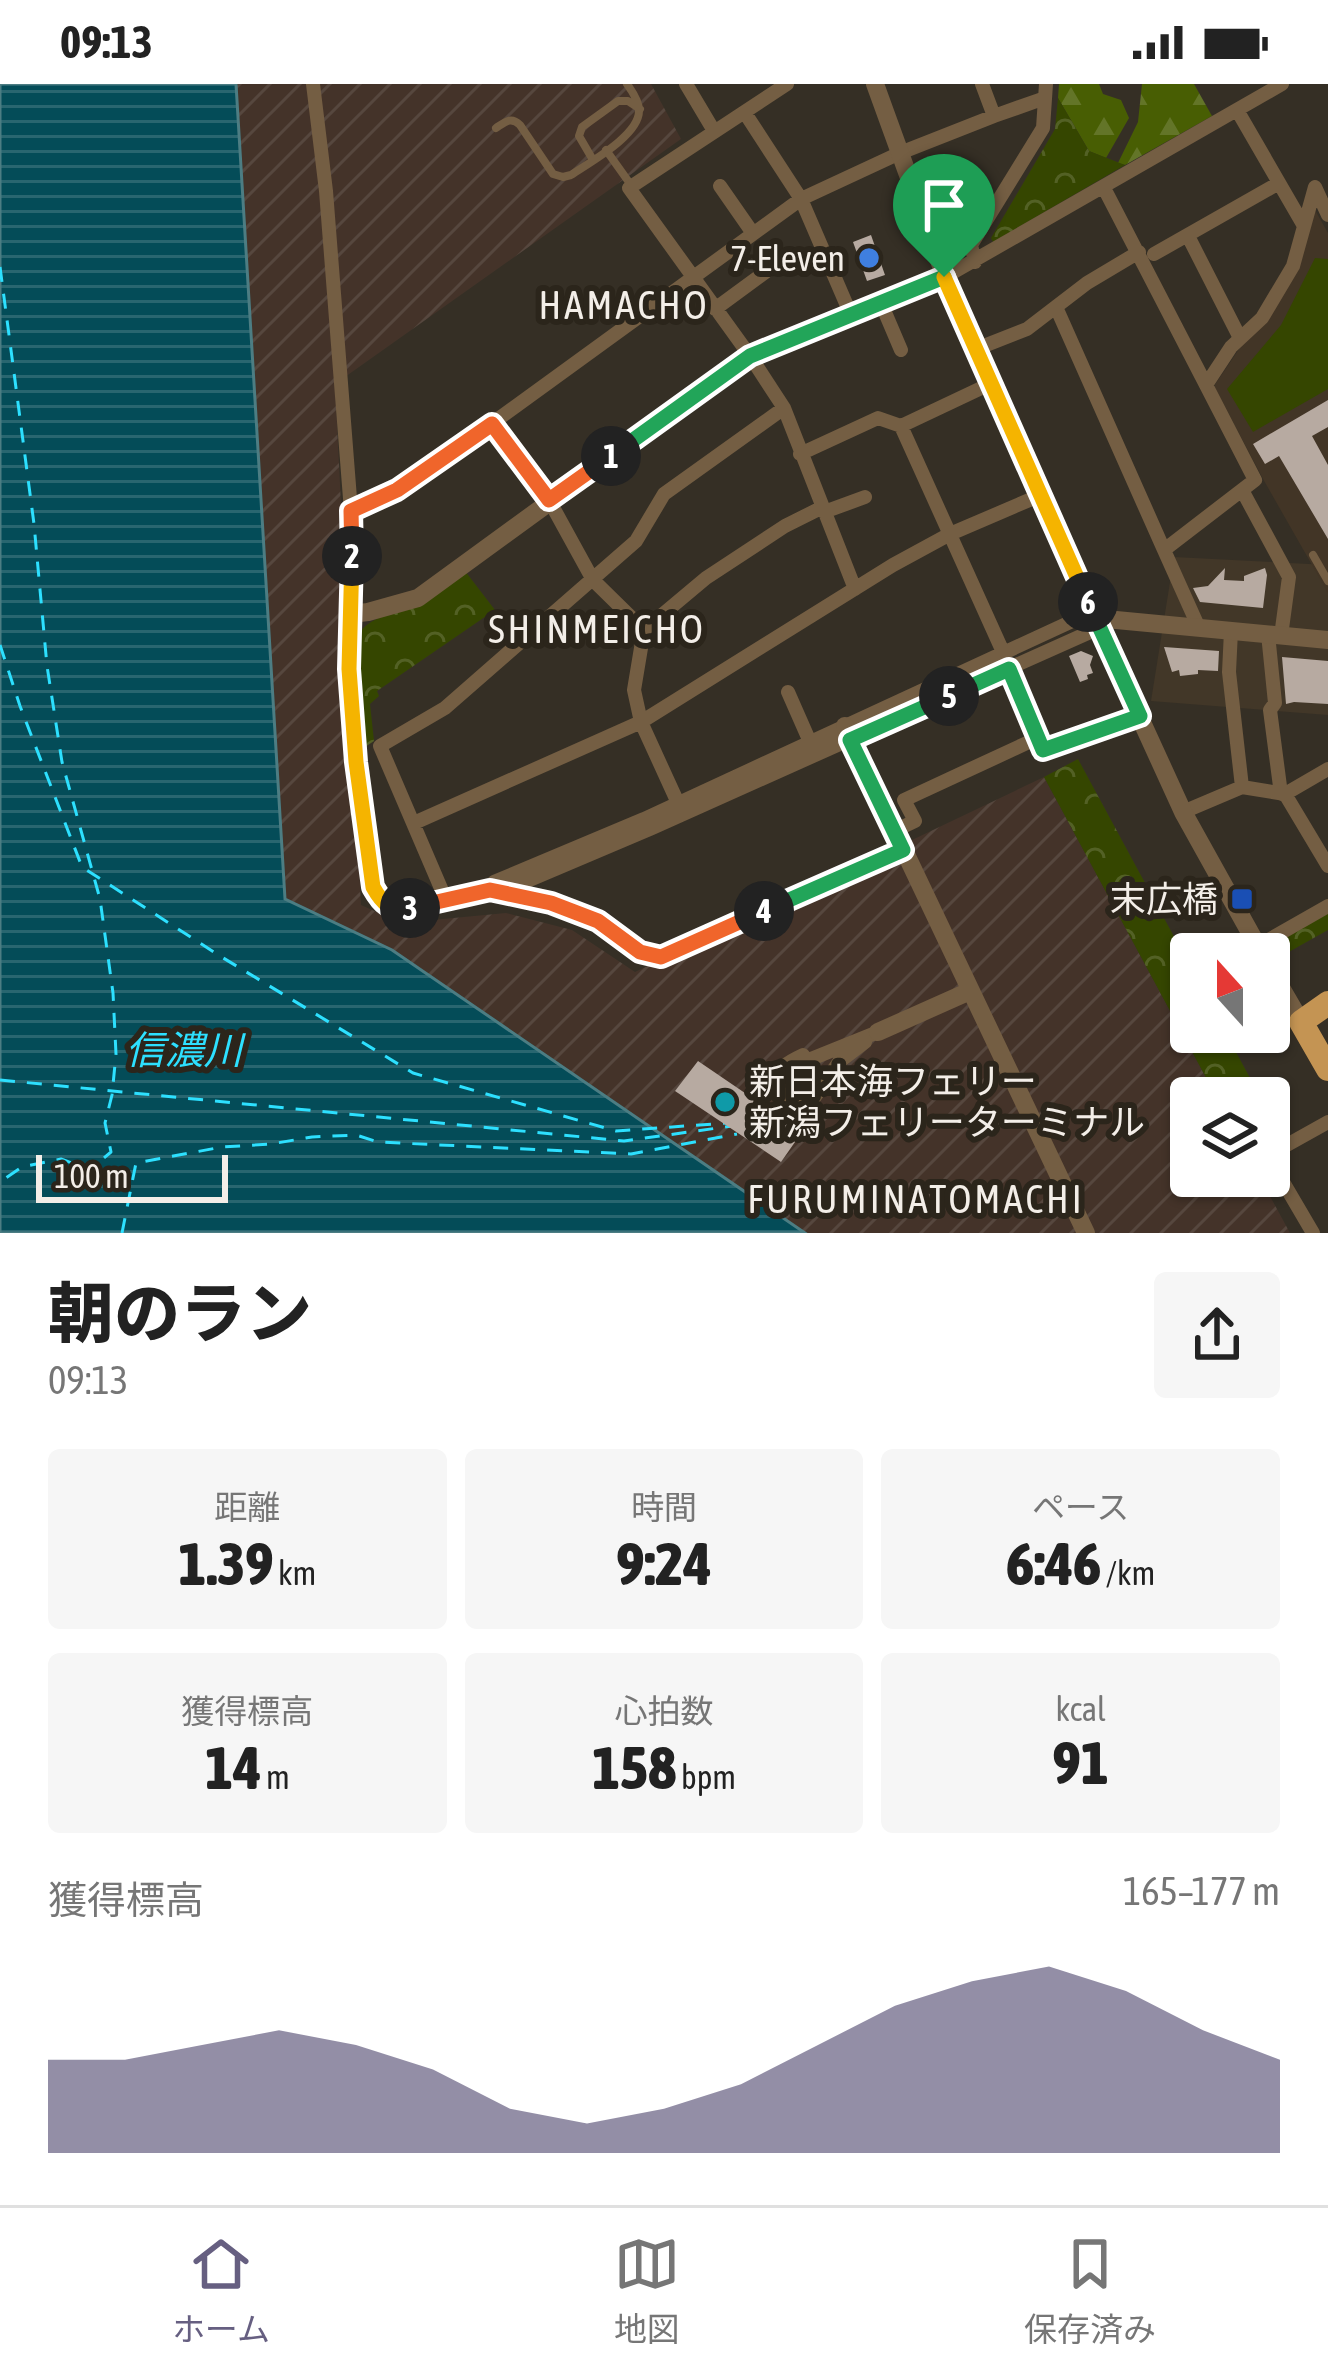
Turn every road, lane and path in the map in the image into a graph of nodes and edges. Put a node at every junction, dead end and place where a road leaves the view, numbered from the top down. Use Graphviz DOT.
graph roads {
  1 [pos="313,84"];
  2 [pos="627,84"];
  3 [pos="686,84"];
  4 [pos="787,84"];
  5 [pos="874,84"];
  6 [pos="982,84"];
  7 [pos="1282,84"];
  8 [pos="1046,91"];
  9 [pos="640,109"];
  10 [pos="1238,110"];
  11 [pos="745,113"];
  12 [pos="994,116"];
  13 [pos="496,128"];
  14 [pos="714,131"];
  15 [pos="606,150"];
  16 [pos="900,153"];
  17 [pos="593,160"];
  18 [pos="1279,183"];
  19 [pos="1322,183"];
  20 [pos="632,186"];
  21 [pos="720,186"];
  22 [pos="1104,188"];
  23 [pos="801,199"];
  24 [pos="1328,215"];
  25 [pos="1304,226"];
  26 [pos="752,232"];
  27 [pos="1188,236"];
  28 [pos="1146,253"];
  29 [pos="779,262"];
  30 [pos="975,262"];
  31 [pos="692,277"];
  32 [pos="944,277"];
  33 [pos="881,303"];
  34 [pos="1056,307"];
  35 [pos="715,309"];
  36 [pos="851,315"];
  37 [pos="1240,338"];
  38 [pos="901,350"];
  39 [pos="976,350"];
  40 [pos="750,356"];
  41 [pos="992,383"];
  42 [pos="1206,385"];
  43 [pos="784,408"];
  44 [pos="492,424"];
  45 [pos="901,426"];
  46 [pos="800,454"];
  47 [pos="1241,490"];
  48 [pos="1041,495"];
  49 [pos="865,496"];
  50 [pos="549,500"];
  51 [pos="822,510"];
  52 [pos="351,511"];
  53 [pos="950,533"];
  54 [pos="1164,550"];
  55 [pos="1313,556"];
  56 [pos="593,580"];
  57 [pos="1328,581"];
  58 [pos="855,589"];
  59 [pos="351,614"];
  60 [pos="1096,620"];
  61 [pos="1198,628"];
  62 [pos="644,630"];
  63 [pos="1231,631"];
  64 [pos="1275,635"];
  65 [pos="1328,640"];
  66 [pos="1003,652"];
  67 [pos="1009,669"];
  68 [pos="788,692"];
  69 [pos="1140,716"];
  70 [pos="641,722"];
  71 [pos="848,733"];
  72 [pos="810,742"];
  73 [pos="1029,742"];
  74 [pos="1328,769"];
  75 [pos="1242,787"];
  76 [pos="1283,794"];
  77 [pos="678,803"];
  78 [pos="1183,812"];
  79 [pos="414,823"];
  80 [pos="894,831"];
  81 [pos="903,850"];
  82 [pos="1328,866"];
  83 [pos="490,890"];
  84 [pos="451,899"];
  85 [pos="1328,906"];
  86 [pos="1251,933"];
  87 [pos="1286,933"];
  88 [pos="970,991"];
  89 [pos="1290,1003"];
  90 [pos="1328,1003"];
  91 [pos="1301,1022"];
  92 [pos="878,1032"];
  93 [pos="1328,1070"];
  94 [pos="802,1107"];
  95 [pos="776,1114"];
  96 [pos="1328,1122"];
  97 [pos="1290,1145"];
  98 [pos="1290,1193"];
  99 [pos="1086,1233"];
  100 [pos="1313,1233"];
  1 -- 52 [label="street"];
  2 -- 9 [label="lane"];
  3 -- 14 [label="street"];
  4 -- 11 [label="street"];
  5 -- 16 [label="street"];
  6 -- 12 [label="street"];
  7 -- 10 [label="street"];
  8 -- 12 [label="street"];
  8 -- 30 [label="street"];
  9 -- 15 [label="lane"];
  9 -- 17 [label="lane"];
  10 -- 18 [label="street"];
  10 -- 22 [label="street"];
  11 -- 14 [label="street"];
  11 -- 23 [label="street"];
  12 -- 16 [label="street"];
  13 -- 17 [label="lane"];
  14 -- 20 [label="street"];
  15 -- 17 [label="lane"];
  15 -- 20 [label="lane"];
  16 -- 23 [label="street"];
  16 -- 32 [label="street"];
  18 -- 25 [label="street"];
  18 -- 27 [label="street"];
  19 -- 24 [label="street"];
  19 -- 25 [label="street"];
  20 -- 31 [label="street"];
  21 -- 26 [label="street"];
  22 -- 28 [label="street"];
  22 -- 30 [label="street"];
  23 -- 26 [label="street"];
  23 -- 36 [label="street"];
  25 -- 37 [label="street"];
  26 -- 31 [label="street"];
  27 -- 28 [label="street"];
  27 -- 37 [label="street"];
  28 -- 34 [label="street"];
  28 -- 42 [label="street"];
  29 -- 35 [label="street"];
  30 -- 32 [label="street"];
  31 -- 35 [label="street"];
  31 -- 44 [label="street"];
  32 -- 33 [label="street"];
  32 -- 39 [label="street"];
  33 -- 36 [label="street"];
  33 -- 38 [label="street"];
  34 -- 39 [label="street"];
  34 -- 54 [label="street"];
  35 -- 40 [label="street"];
  36 -- 40 [label="street"];
  37 -- 42 [label="street"];
  39 -- 41 [label="street"];
  40 -- 43 [label="street"];
  40 -- 50 [label="street"];
  41 -- 45 [label="street"];
  41 -- 48 [label="street"];
  42 -- 47 [label="street"];
  43 -- 46 [label="street"];
  43 -- 56 [label="street"];
  44 -- 50 [label="street"];
  44 -- 52 [label="street"];
  45 -- 46 [label="street"];
  45 -- 53 [label="street"];
  46 -- 51 [label="street"];
  47 -- 54 [label="street"];
  47 -- 64 [label="street"];
  48 -- 53 [label="street"];
  48 -- 60 [label="street"];
  49 -- 51 [label="street"];
  50 -- 56 [label="street"];
  50 -- 59 [label="street"];
  51 -- 58 [label="street"];
  51 -- 62 [label="street"];
  52 -- 59 [label="street"];
  53 -- 58 [label="street"];
  53 -- 66 [label="street"];
  54 -- 61 [label="street"];
  55 -- 57 [label="lane"];
  56 -- 62 [label="street"];
  56 -- 79 [label="street"];
  58 -- 70 [label="street"];
  59 -- 84 [label="street"];
  60 -- 61 [label="street"];
  60 -- 66 [label="street"];
  60 -- 67 [label="street"];
  60 -- 69 [label="street"];
  61 -- 63 [label="street"];
  62 -- 70 [label="street"];
  63 -- 64 [label="street"];
  63 -- 75 [label="street"];
  64 -- 65 [label="street"];
  64 -- 76 [label="street"];
  66 -- 71 [label="street"];
  67 -- 69 [label="street"];
  67 -- 71 [label="street"];
  68 -- 72 [label="street"];
  69 -- 78 [label="street"];
  70 -- 77 [label="street"];
  70 -- 79 [label="street"];
  71 -- 72 [label="street"];
  71 -- 80 [label="street"];
  71 -- 83 [label="street"];
  72 -- 77 [label="street"];
  73 -- 80 [label="street"];
  74 -- 76 [label="street"];
  75 -- 76 [label="street"];
  75 -- 78 [label="street"];
  76 -- 82 [label="street"];
  77 -- 84 [label="street"];
  78 -- 86 [label="street"];
  79 -- 84 [label="street"];
  80 -- 81 [label="street"];
  81 -- 83 [label="street"];
  81 -- 88 [label="street"];
  83 -- 84 [label="street"];
  85 -- 87 [label="street"];
  88 -- 92 [label="street"];
  88 -- 99 [label="street"];
  89 -- 91 [label="street"];
  90 -- 91 [label="highway"];
  91 -- 93 [label="highway"];
  92 -- 94 [label="street"];
  92 -- 94 [label="street"];
  94 -- 95 [label="street"];
  96 -- 97 [label="street"];
  98 -- 100 [label="street"];
}
